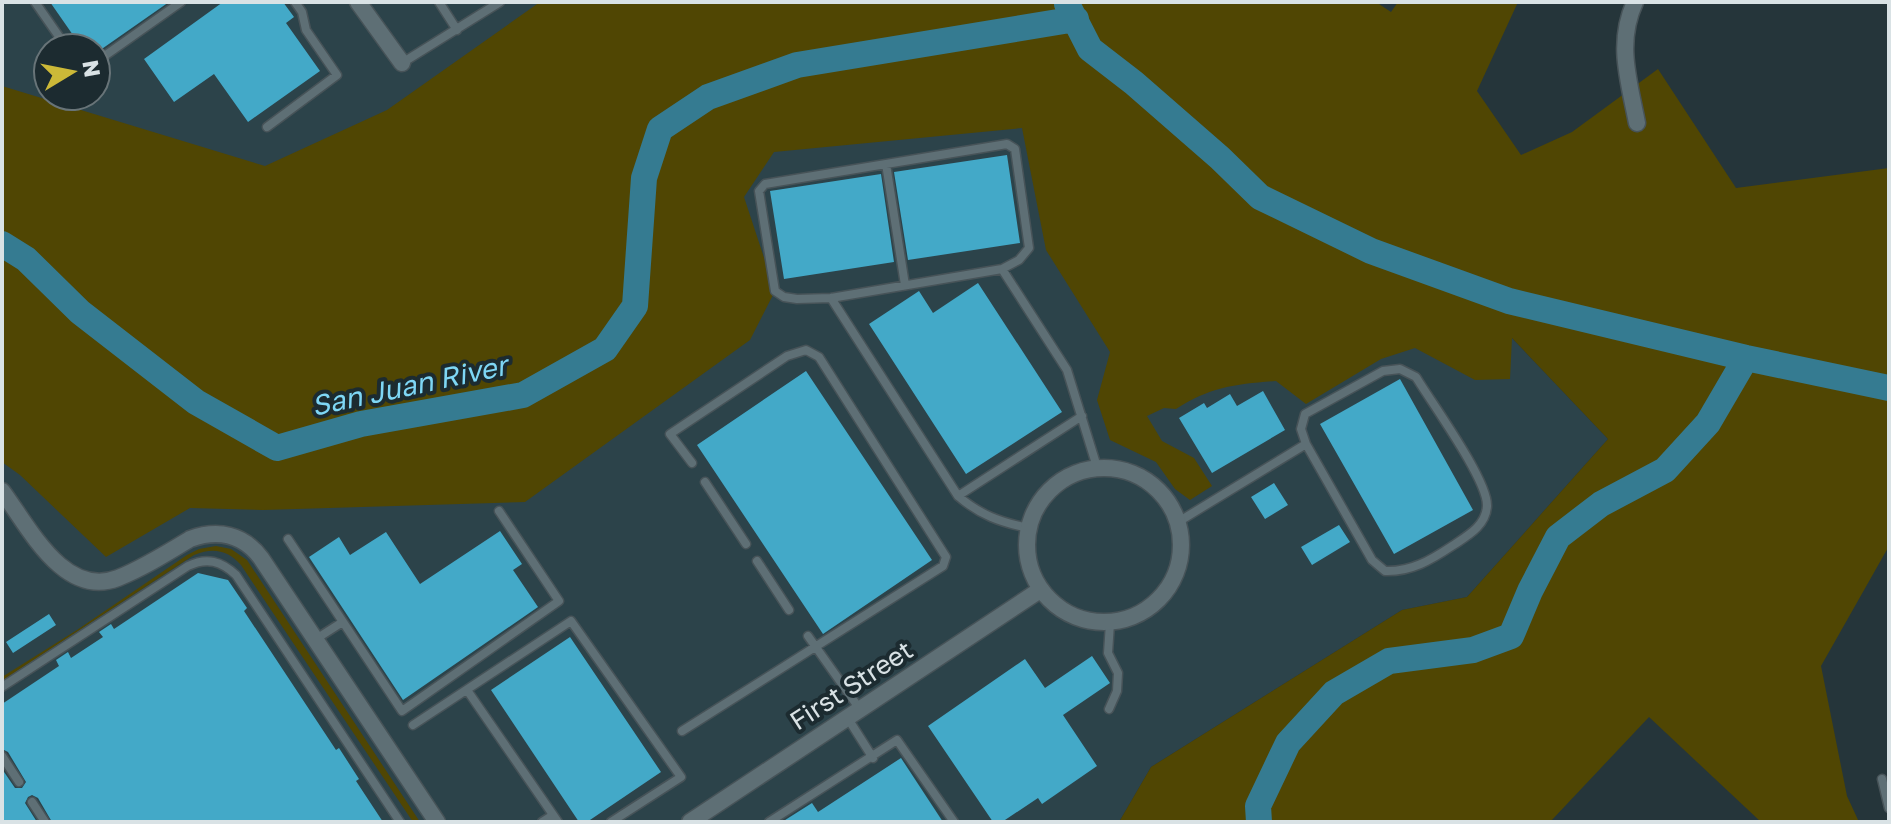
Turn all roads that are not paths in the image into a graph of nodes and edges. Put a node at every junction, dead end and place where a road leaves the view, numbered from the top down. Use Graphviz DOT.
graph roads {
  1 [pos="35,2"];
  2 [pos="181,2"];
  3 [pos="295,2"];
  4 [pos="358,2"];
  5 [pos="439,2"];
  6 [pos="500,2"];
  7 [pos="1635,2"];
  8 [pos="457,30"];
  9 [pos="56,32"];
  10 [pos="112,51"];
  11 [pos="402,63"];
  12 [pos="1637,123"];
  13 [pos="267,127"];
  14 [pos="886,164"];
  15 [pos="1002,269"];
  16 [pos="905,285"];
  17 [pos="831,298"];
  18 [pos="1082,416"];
  19 [pos="1306,444"];
  20 [pos="692,463"];
  21 [pos="1097,467"];
  22 [pos="705,482"];
  23 [pos="2,491"];
  24 [pos="958,496"];
  25 [pos="499,511"];
  26 [pos="1178,522"];
  27 [pos="1028,528"];
  28 [pos="288,539"];
  29 [pos="746,544"];
  30 [pos="757,561"];
  31 [pos="1040,590"];
  32 [pos="789,610"];
  33 [pos="341,623"];
  34 [pos="1110,623"];
  35 [pos="808,636"];
  36 [pos="316,639"];
  37 [pos="816,648"];
  38 [pos="2,687"];
  39 [pos="467,690"];
  40 [pos="1109,709"];
  41 [pos="853,712"];
  42 [pos="413,725"];
  43 [pos="682,731"];
  44 [pos="2,756"];
  45 [pos="873,758"];
  46 [pos="1882,779"];
  47 [pos="19,782"];
  48 [pos="32,802"];
  49 [pos="1889,808"];
  50 [pos="556,818"];
  51 [pos="45,822"];
  52 [pos="400,822"];
  53 [pos="437,822"];
  54 [pos="542,822"];
  55 [pos="611,822"];
  56 [pos="690,822"];
  57 [pos="769,822"];
  58 [pos="954,822"];
  1 -- 9 [label="lane"];
  2 -- 10 [label="lane"];
  3 -- 13 [label="lane"];
  4 -- 11 [label="street"];
  5 -- 8 [label="lane"];
  6 -- 8 [label="lane"];
  7 -- 12 [label="street"];
  8 -- 11 [label="lane"];
  14 -- 15 [label="lane"];
  14 -- 16 [label="lane"];
  14 -- 17 [label="lane"];
  15 -- 16 [label="lane"];
  15 -- 18 [label="lane"];
  16 -- 17 [label="lane"];
  17 -- 24 [label="lane"];
  18 -- 21 [label="lane"];
  18 -- 24 [label="lane"];
  19 -- 19 [label="lane"];
  19 -- 26 [label="lane"];
  20 -- 37 [label="lane"];
  21 -- 26 [label="street"];
  21 -- 27 [label="street"];
  22 -- 29 [label="lane"];
  23 -- 36 [label="street"];
  24 -- 27 [label="lane"];
  25 -- 33 [label="lane"];
  26 -- 34 [label="street"];
  27 -- 31 [label="street"];
  28 -- 33 [label="lane"];
  30 -- 32 [label="lane"];
  31 -- 34 [label="street"];
  31 -- 41 [label="street, First Street"];
  33 -- 36 [label="lane"];
  34 -- 40 [label="lane"];
  35 -- 37 [label="lane"];
  36 -- 53 [label="street"];
  37 -- 41 [label="lane"];
  37 -- 43 [label="lane"];
  38 -- 52 [label="lane"];
  39 -- 42 [label="lane"];
  39 -- 50 [label="lane"];
  39 -- 55 [label="lane"];
  41 -- 45 [label="lane"];
  41 -- 56 [label="street, First Street"];
  44 -- 47 [label="lane"];
  45 -- 57 [label="lane"];
  45 -- 58 [label="lane"];
  46 -- 49 [label="lane"];
  48 -- 51 [label="lane"];
  50 -- 54 [label="lane"];
}
